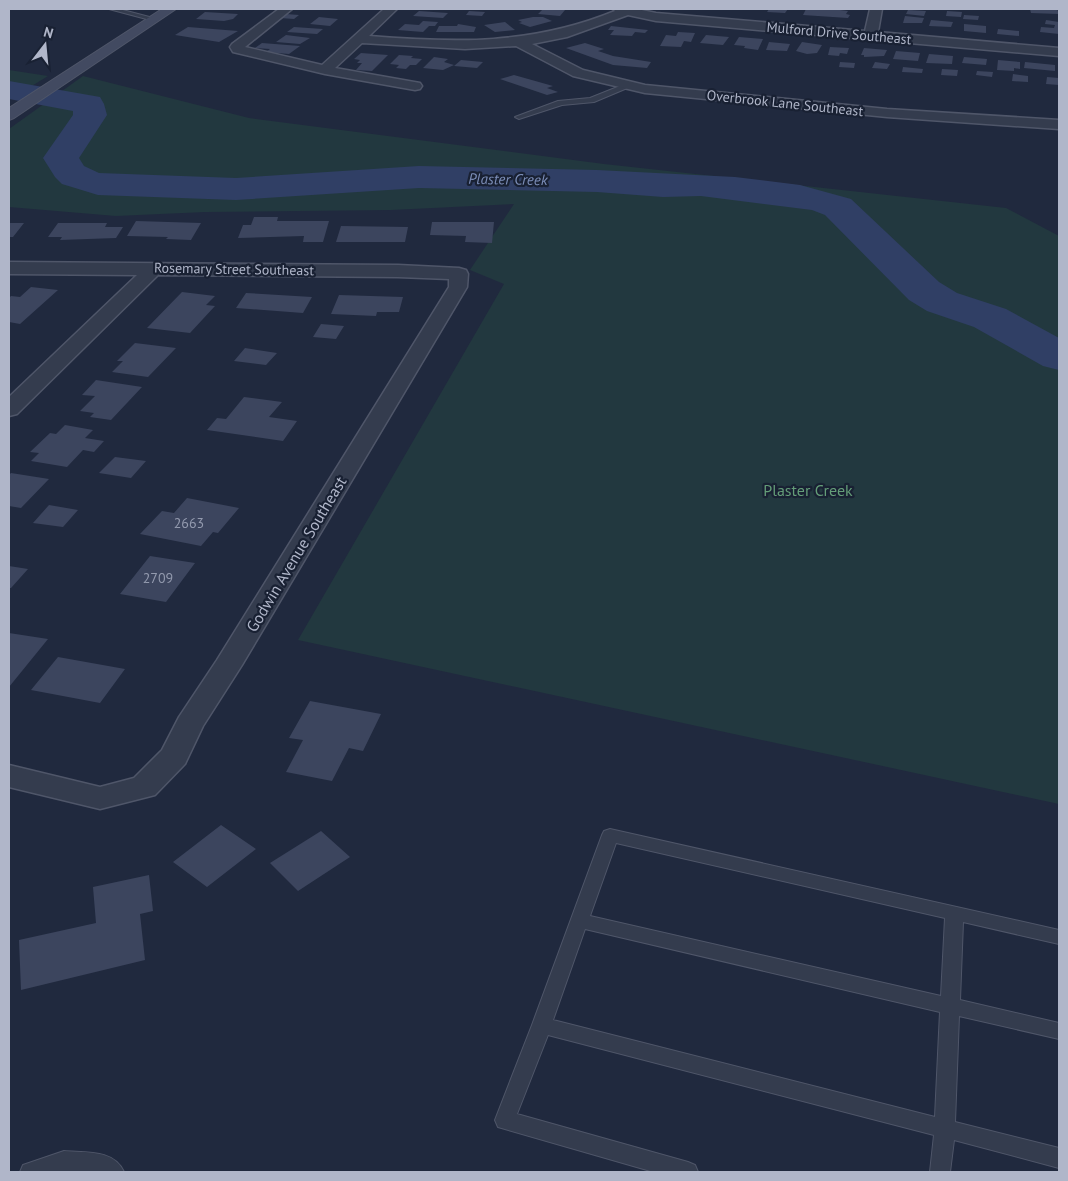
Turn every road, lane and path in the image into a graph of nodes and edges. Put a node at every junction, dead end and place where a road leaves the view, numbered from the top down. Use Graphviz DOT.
graph roads {
  1 [pos="112,9"];
  2 [pos="170,9"];
  3 [pos="286,9"];
  4 [pos="391,9"];
  5 [pos="876,9"];
  6 [pos="625,10"];
  7 [pos="154,19"];
  8 [pos="871,36"];
  9 [pos="359,39"];
  10 [pos="521,43"];
  11 [pos="1059,52"];
  12 [pos="325,70"];
  13 [pos="414,86"];
  14 [pos="628,86"];
  15 [pos="9,115"];
  16 [pos="519,117"];
  17 [pos="1059,125"];
  18 [pos="9,268"];
  19 [pos="154,268"];
  20 [pos="458,274"];
  21 [pos="9,408"];
  22 [pos="9,776"];
  23 [pos="954,913"];
  24 [pos="581,920"];
  25 [pos="1059,936"];
  26 [pos="950,1007"];
  27 [pos="542,1025"];
  28 [pos="1059,1031"];
  29 [pos="945,1128"];
  30 [pos="1059,1158"];
  31 [pos="30,1172"];
  32 [pos="113,1172"];
  33 [pos="688,1172"];
  34 [pos="940,1172"];
  1 -- 7 [label="lane"];
  2 -- 7 [label="street"];
  3 -- 12 [label="street"];
  4 -- 9 [label="street"];
  5 -- 8 [label="street"];
  6 -- 8 [label="street, Mulford Drive Southeast"];
  6 -- 10 [label="street"];
  7 -- 15 [label="street"];
  8 -- 11 [label="street, Mulford Drive Southeast"];
  9 -- 10 [label="street"];
  9 -- 12 [label="street"];
  10 -- 14 [label="street, Overbrook Lane Southeast"];
  12 -- 13 [label="street"];
  14 -- 16 [label="lane"];
  14 -- 17 [label="street, Overbrook Lane Southeast"];
  18 -- 19 [label="street, Rosemary Street Southeast"];
  19 -- 20 [label="street, Rosemary Street Southeast"];
  19 -- 21 [label="street"];
  20 -- 22 [label="street, Godwin Avenue Southeast"];
  23 -- 24 [label="lane"];
  23 -- 25 [label="lane"];
  23 -- 26 [label="lane"];
  24 -- 26 [label="lane"];
  24 -- 27 [label="lane"];
  26 -- 28 [label="lane"];
  26 -- 29 [label="lane"];
  27 -- 29 [label="lane"];
  27 -- 33 [label="lane"];
  29 -- 30 [label="lane"];
  29 -- 34 [label="lane"];
  31 -- 32 [label="lane"];
}
